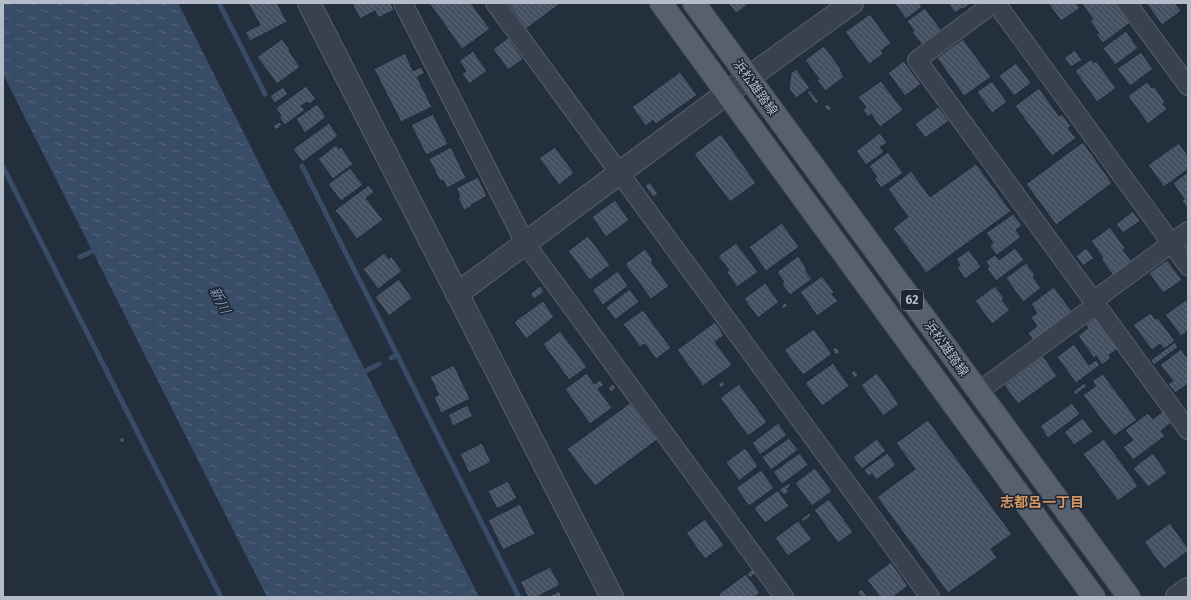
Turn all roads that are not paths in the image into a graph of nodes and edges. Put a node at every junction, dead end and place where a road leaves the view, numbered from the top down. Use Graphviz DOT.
graph roads {
  1 [pos="309,3"];
  2 [pos="403,3"];
  3 [pos="495,3"];
  4 [pos="661,3"];
  5 [pos="694,3"];
  6 [pos="852,3"];
  7 [pos="995,3"];
  8 [pos="1127,3"];
  9 [pos="749,77"];
  10 [pos="1188,86"];
  11 [pos="727,93"];
  12 [pos="619,174"];
  13 [pos="1188,231"];
  14 [pos="525,243"];
  15 [pos="1171,243"];
  16 [pos="1188,266"];
  17 [pos="457,294"];
  18 [pos="1095,303"];
  19 [pos="978,391"];
  20 [pos="1188,430"];
  21 [pos="1188,589"];
  22 [pos="612,597"];
  23 [pos="784,597"];
  24 [pos="930,597"];
  25 [pos="1094,597"];
  26 [pos="1129,597"];
  27 [pos="1177,597"];
  1 -- 17 [label="street"];
  2 -- 14 [label="street"];
  3 -- 12 [label="street"];
  4 -- 11 [label="main road, 浜松雄踏線 / 62"];
  5 -- 9 [label="main road, 浜松雄踏線 / 62"];
  6 -- 9 [label="street"];
  7 -- 15 [label="street"];
  7 -- 18 [label="street"];
  8 -- 10 [label="street"];
  9 -- 11 [label="street"];
  9 -- 19 [label="main road, 浜松雄踏線 / 62"];
  11 -- 12 [label="street"];
  11 -- 25 [label="main road, 浜松雄踏線 / 62"];
  12 -- 14 [label="street"];
  12 -- 24 [label="street"];
  13 -- 15 [label="street"];
  14 -- 17 [label="street"];
  14 -- 23 [label="street"];
  15 -- 16 [label="street"];
  15 -- 18 [label="street"];
  17 -- 22 [label="street"];
  18 -- 19 [label="street"];
  18 -- 20 [label="street"];
  19 -- 26 [label="main road, 浜松雄踏線 / 62"];
  21 -- 27 [label="street"];
}
